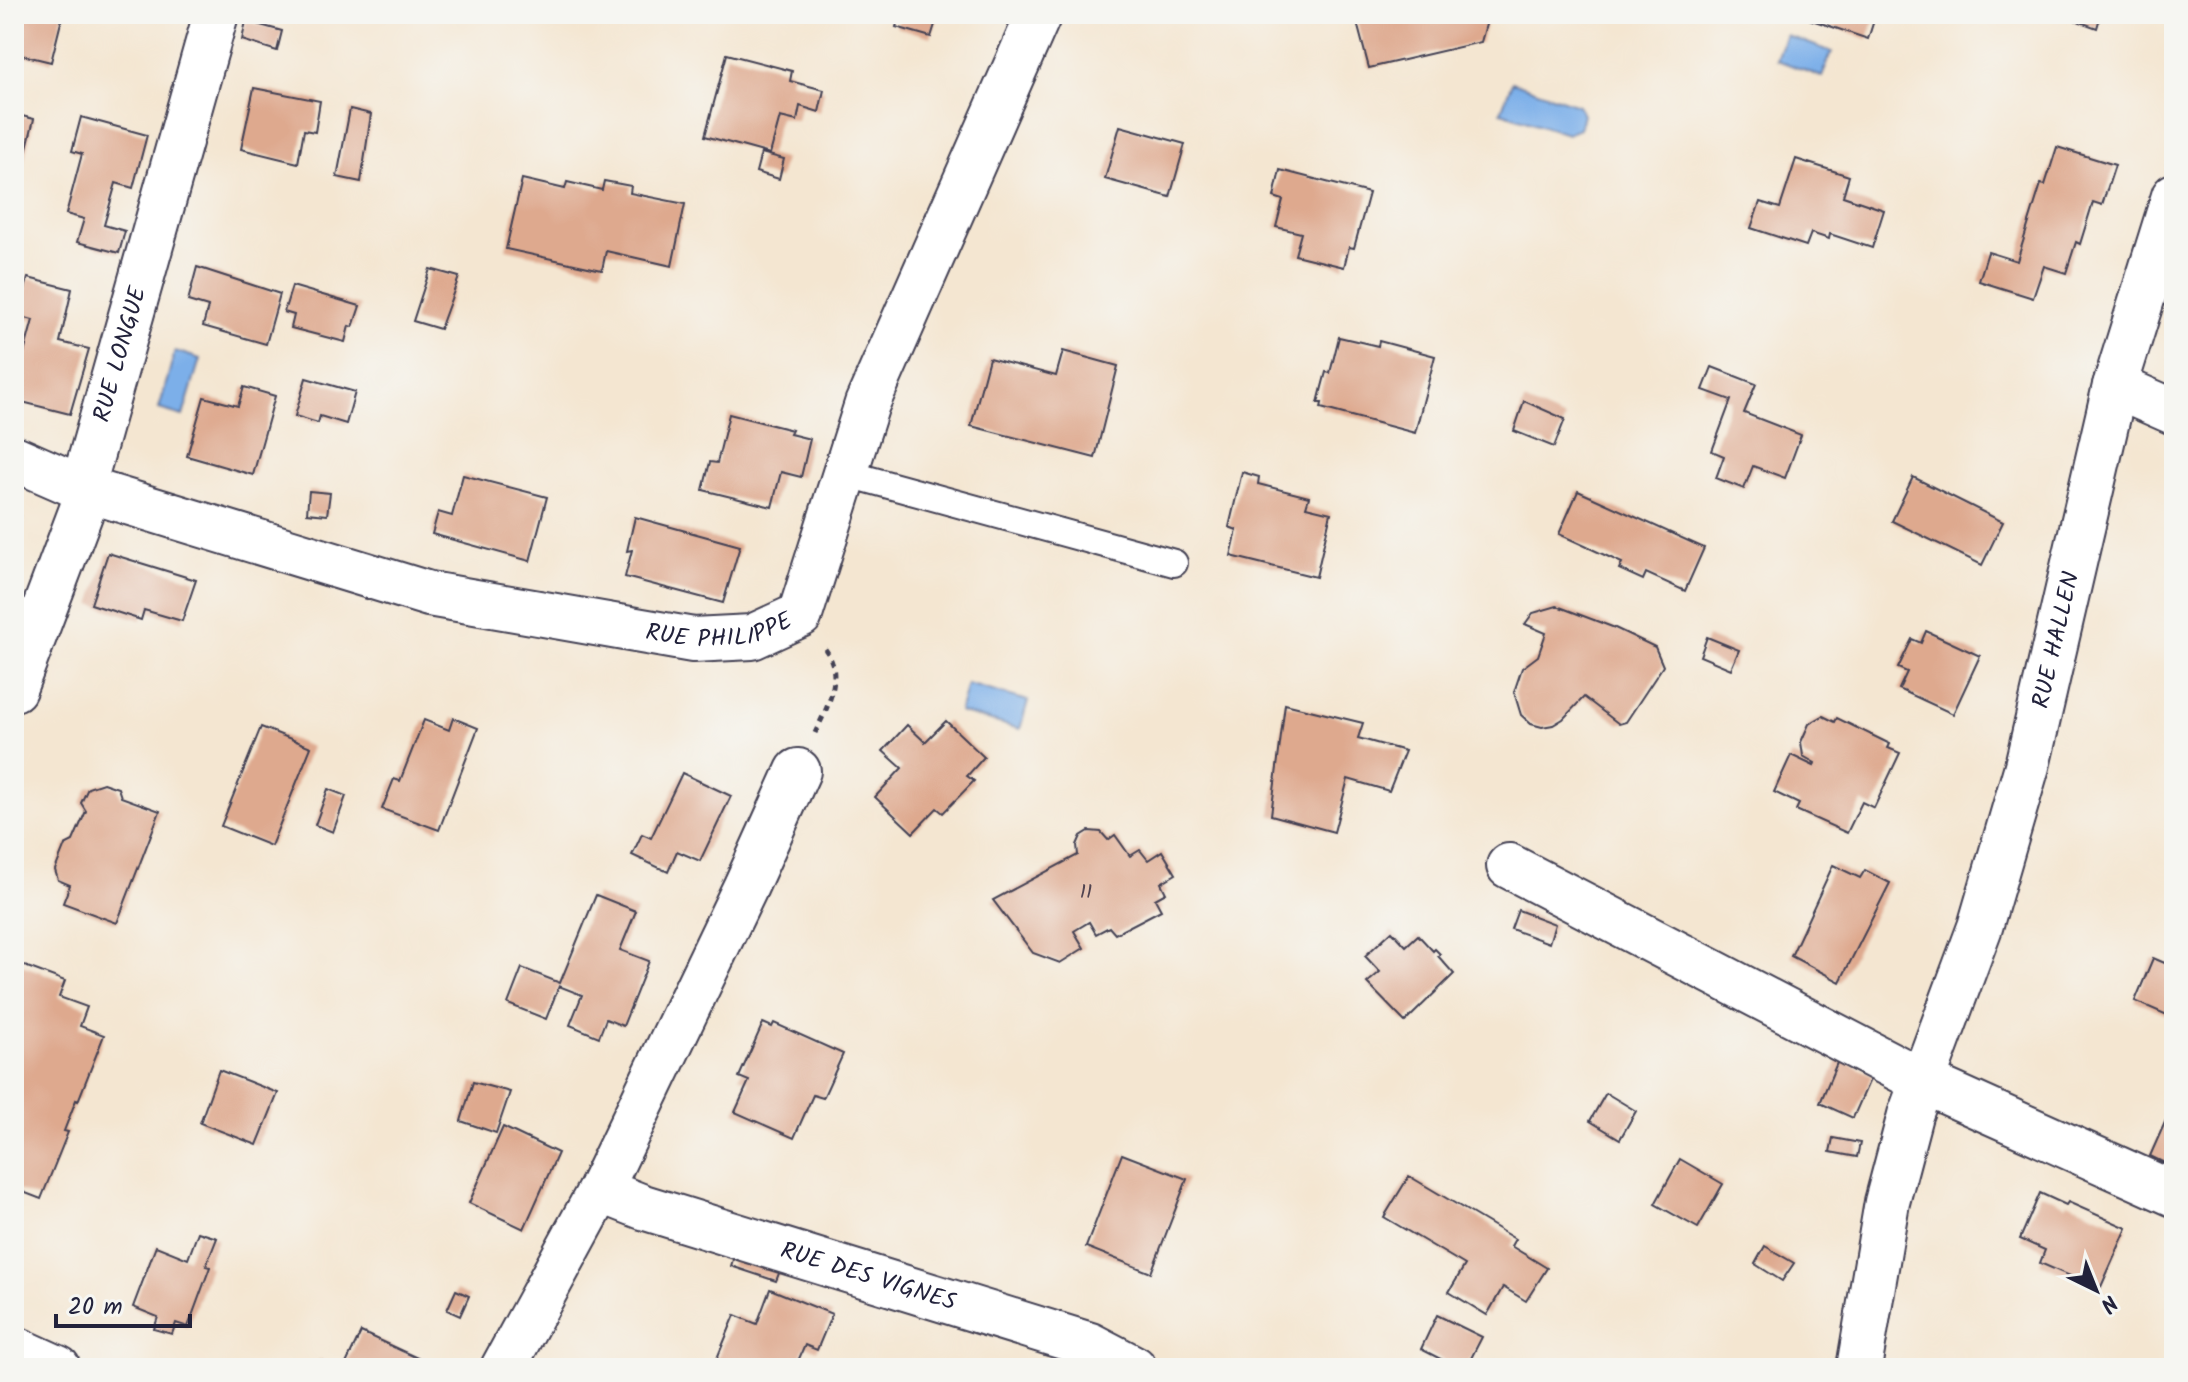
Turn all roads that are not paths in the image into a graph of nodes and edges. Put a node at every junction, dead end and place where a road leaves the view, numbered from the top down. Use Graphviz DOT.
graph roads {
  1 [pos="216,14"];
  2 [pos="1039,14"];
  3 [pos="2174,196"];
  4 [pos="2115,386"];
  5 [pos="2174,412"];
  6 [pos="14,458"];
  7 [pos="845,473"];
  8 [pos="85,489"];
  9 [pos="1174,563"];
  10 [pos="14,689"];
  11 [pos="798,771"];
  12 [pos="1509,866"];
  13 [pos="1922,1081"];
  14 [pos="600,1190"];
  15 [pos="2174,1194"];
  16 [pos="14,1348"];
  17 [pos="58,1368"];
  18 [pos="503,1368"];
  19 [pos="1134,1368"];
  20 [pos="1859,1368"];
  1 -- 8 [label="street, RUE LONGUE"];
  2 -- 7 [label="street, RUE PHILIPPE"];
  3 -- 4 [label="street, RUE HALLEN"];
  4 -- 5 [label="street"];
  4 -- 13 [label="street, RUE HALLEN"];
  6 -- 8 [label="street, RUE PHILIPPE"];
  7 -- 8 [label="street, RUE PHILIPPE"];
  7 -- 9 [label="lane"];
  8 -- 10 [label="street, RUE LONGUE"];
  11 -- 14 [label="street"];
  12 -- 13 [label="street"];
  13 -- 15 [label="street"];
  13 -- 20 [label="street, RUE HALLEN"];
  14 -- 18 [label="street"];
  14 -- 19 [label="street, RUE DES VIGNES"];
  16 -- 17 [label="street"];
}
